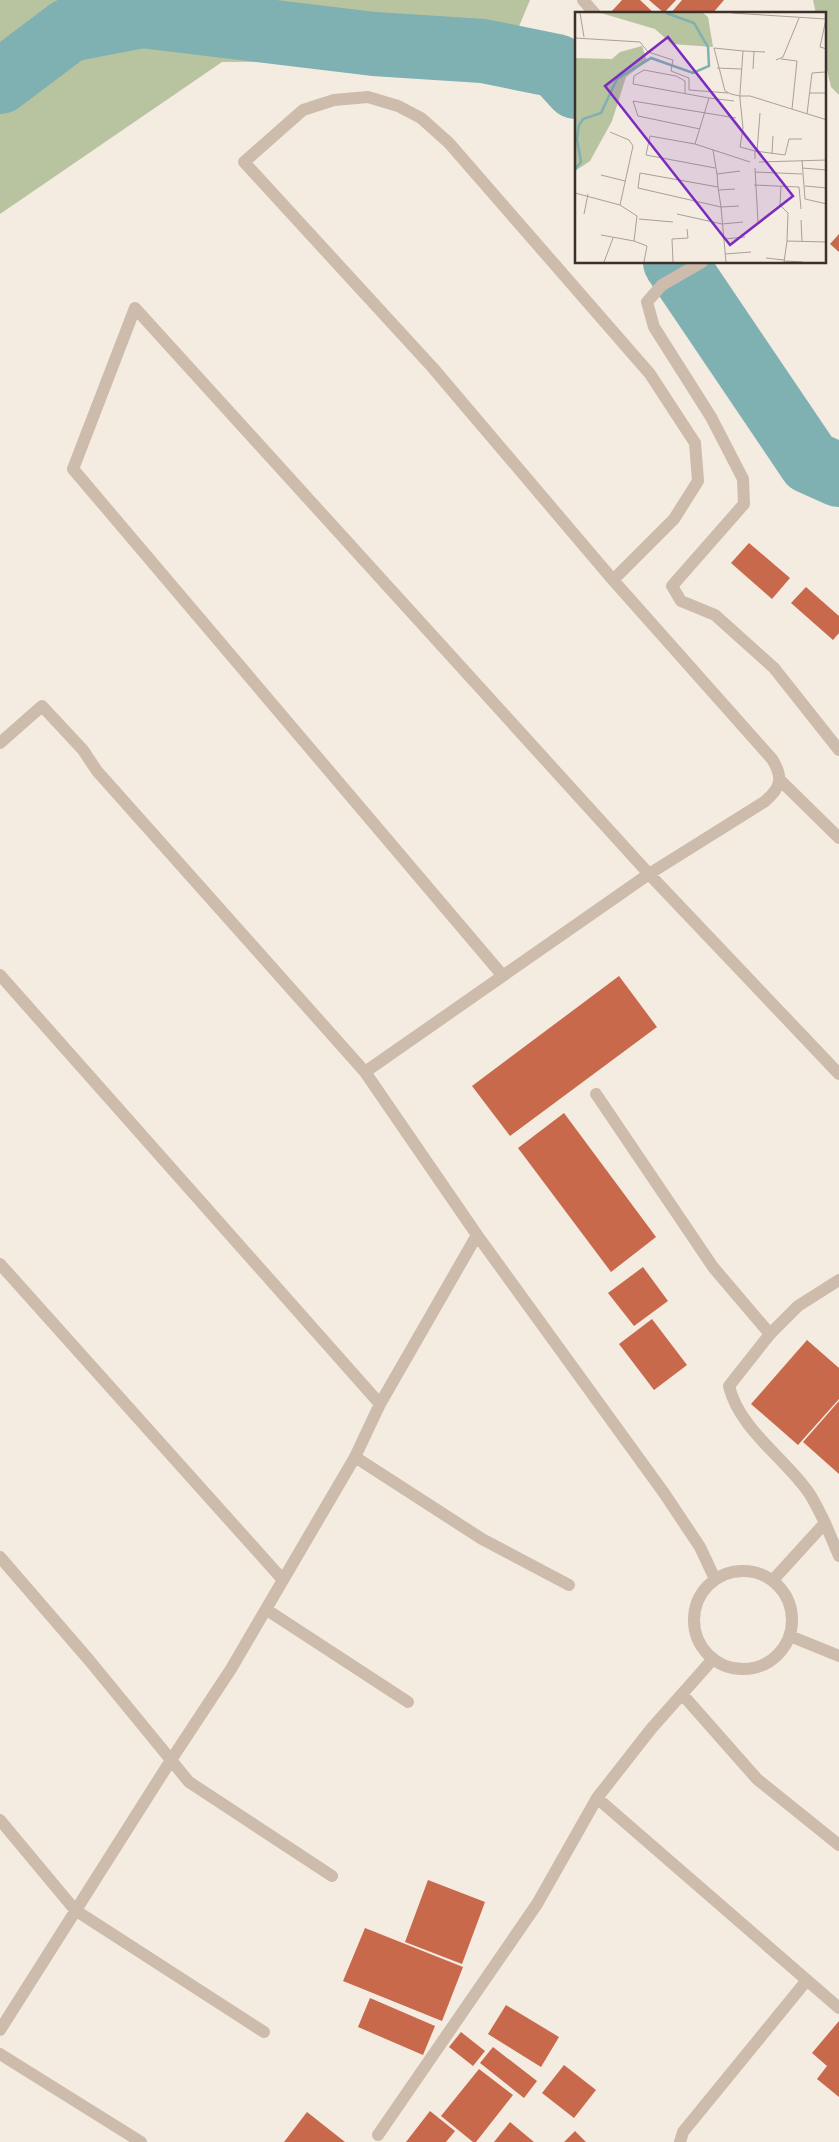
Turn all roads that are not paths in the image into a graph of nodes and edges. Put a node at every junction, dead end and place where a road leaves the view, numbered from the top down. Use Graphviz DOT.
graph roads {
  1 [pos="583,0"];
  2 [pos="593,12"];
  3 [pos="701,264"];
  4 [pos="613,580"];
  5 [pos="0,744"];
  6 [pos="839,750"];
  7 [pos="780,780"];
  8 [pos="839,838"];
  9 [pos="649,874"];
  10 [pos="0,975"];
  11 [pos="503,976"];
  12 [pos="365,1072"];
  13 [pos="839,1074"];
  14 [pos="596,1094"];
  15 [pos="477,1235"];
  16 [pos="0,1264"];
  17 [pos="839,1280"];
  18 [pos="770,1334"];
  19 [pos="380,1404"];
  20 [pos="356,1457"];
  21 [pos="825,1523"];
  22 [pos="837,1546"];
  23 [pos="0,1557"];
  24 [pos="715,1579"];
  25 [pos="284,1580"];
  26 [pos="773,1580"];
  27 [pos="569,1585"];
  28 [pos="267,1610"];
  29 [pos="790,1636"];
  30 [pos="839,1656"];
  31 [pos="713,1659"];
  32 [pos="682,1694"];
  33 [pos="408,1702"];
  34 [pos="171,1760"];
  35 [pos="597,1798"];
  36 [pos="0,1820"];
  37 [pos="839,1845"];
  38 [pos="332,1876"];
  39 [pos="75,1910"];
  40 [pos="807,1980"];
  41 [pos="839,2008"];
  42 [pos="0,2030"];
  43 [pos="264,2032"];
  44 [pos="0,2054"];
  45 [pos="378,2135"];
  46 [pos="141,2142"];
  47 [pos="680,2142"];
  1 -- 2 [label="street"];
  3 -- 6 [label="street"];
  4 -- 4 [label="street"];
  4 -- 7 [label="street"];
  5 -- 12 [label="street"];
  7 -- 8 [label="street"];
  7 -- 9 [label="street"];
  9 -- 11 [label="street"];
  9 -- 11 [label="street"];
  9 -- 13 [label="street"];
  10 -- 19 [label="street"];
  11 -- 12 [label="street"];
  12 -- 15 [label="street"];
  14 -- 18 [label="street"];
  15 -- 19 [label="street"];
  15 -- 24 [label="street"];
  16 -- 25 [label="street"];
  17 -- 18 [label="street"];
  18 -- 21 [label="street"];
  19 -- 20 [label="street"];
  20 -- 25 [label="street"];
  20 -- 27 [label="street"];
  21 -- 22 [label="street"];
  21 -- 26 [label="street"];
  23 -- 34 [label="street"];
  24 -- 26 [label="street"];
  24 -- 31 [label="street"];
  25 -- 28 [label="street"];
  26 -- 29 [label="street"];
  28 -- 33 [label="street"];
  28 -- 34 [label="street"];
  29 -- 30 [label="street"];
  29 -- 31 [label="street"];
  31 -- 32 [label="street"];
  32 -- 35 [label="street"];
  32 -- 37 [label="street"];
  34 -- 38 [label="street"];
  34 -- 39 [label="street"];
  35 -- 40 [label="street"];
  35 -- 45 [label="street"];
  36 -- 39 [label="street"];
  39 -- 42 [label="street"];
  39 -- 43 [label="street"];
  40 -- 41 [label="street"];
  40 -- 47 [label="street"];
  44 -- 46 [label="street"];
}
